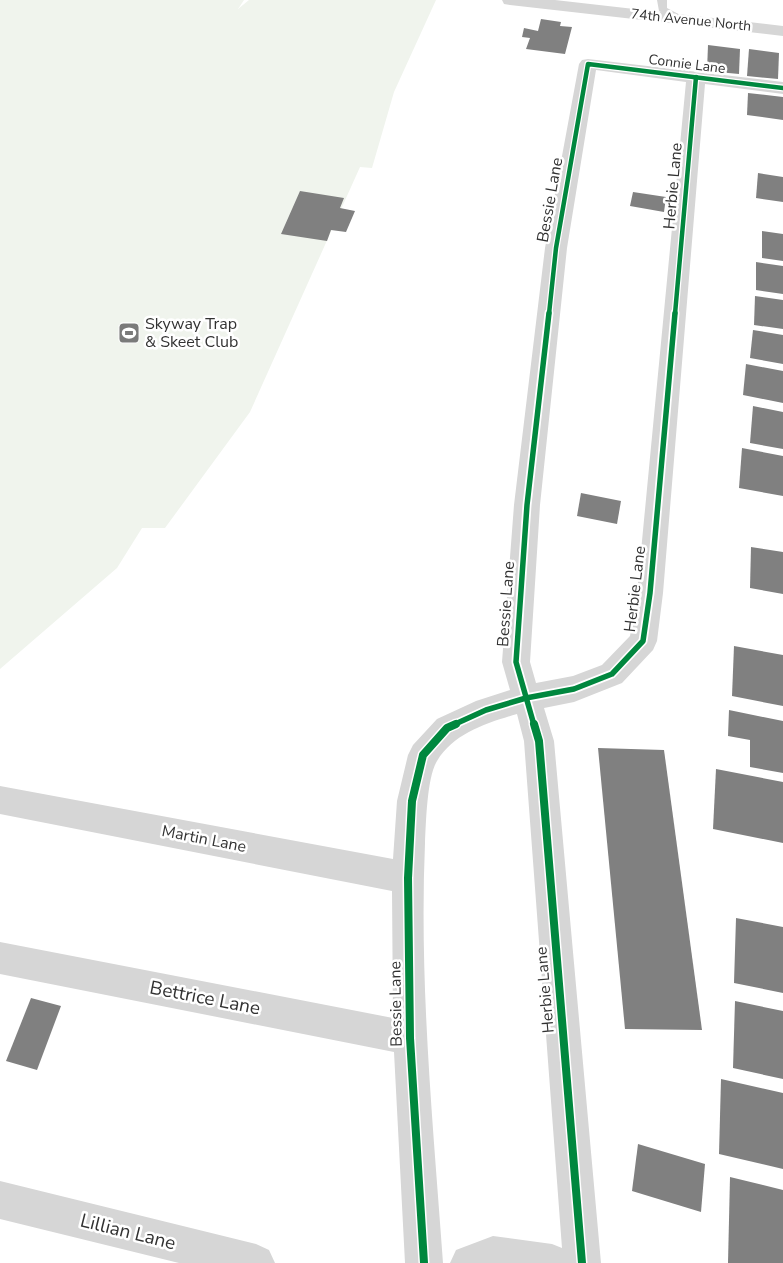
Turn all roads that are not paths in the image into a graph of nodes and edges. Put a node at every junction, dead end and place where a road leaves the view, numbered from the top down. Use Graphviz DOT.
graph roads {
  1 [pos="510,0"];
  2 [pos="662,0"];
  3 [pos="683,20"];
  4 [pos="783,31"];
  5 [pos="588,64"];
  6 [pos="696,77"];
  7 [pos="783,88"];
  8 [pos="526,698"];
  9 [pos="0,800"];
  10 [pos="408,878"];
  11 [pos="0,958"];
  12 [pos="410,1038"];
  13 [pos="0,1200"];
  14 [pos="256,1263"];
  15 [pos="424,1263"];
  16 [pos="469,1263"];
  17 [pos="552,1263"];
  18 [pos="582,1263"];
  1 -- 3 [label="street, 74th Avenue North"];
  2 -- 3 [label="lane"];
  3 -- 4 [label="street, 74th Avenue North"];
  5 -- 6 [label="street, Connie Lane"];
  5 -- 8 [label="street, Bessie Lane"];
  6 -- 7 [label="street, Connie Lane"];
  6 -- 8 [label="street, Herbie Lane"];
  8 -- 10 [label="street, Bessie Lane"];
  8 -- 18 [label="street, Herbie Lane"];
  9 -- 10 [label="street, Martin Lane"];
  10 -- 12 [label="street, Bessie Lane"];
  11 -- 12 [label="street, Bettrice Lane"];
  12 -- 15 [label="street, Bessie Lane"];
  13 -- 14 [label="street, Lillian Lane"];
  16 -- 17 [label="street"];
}
